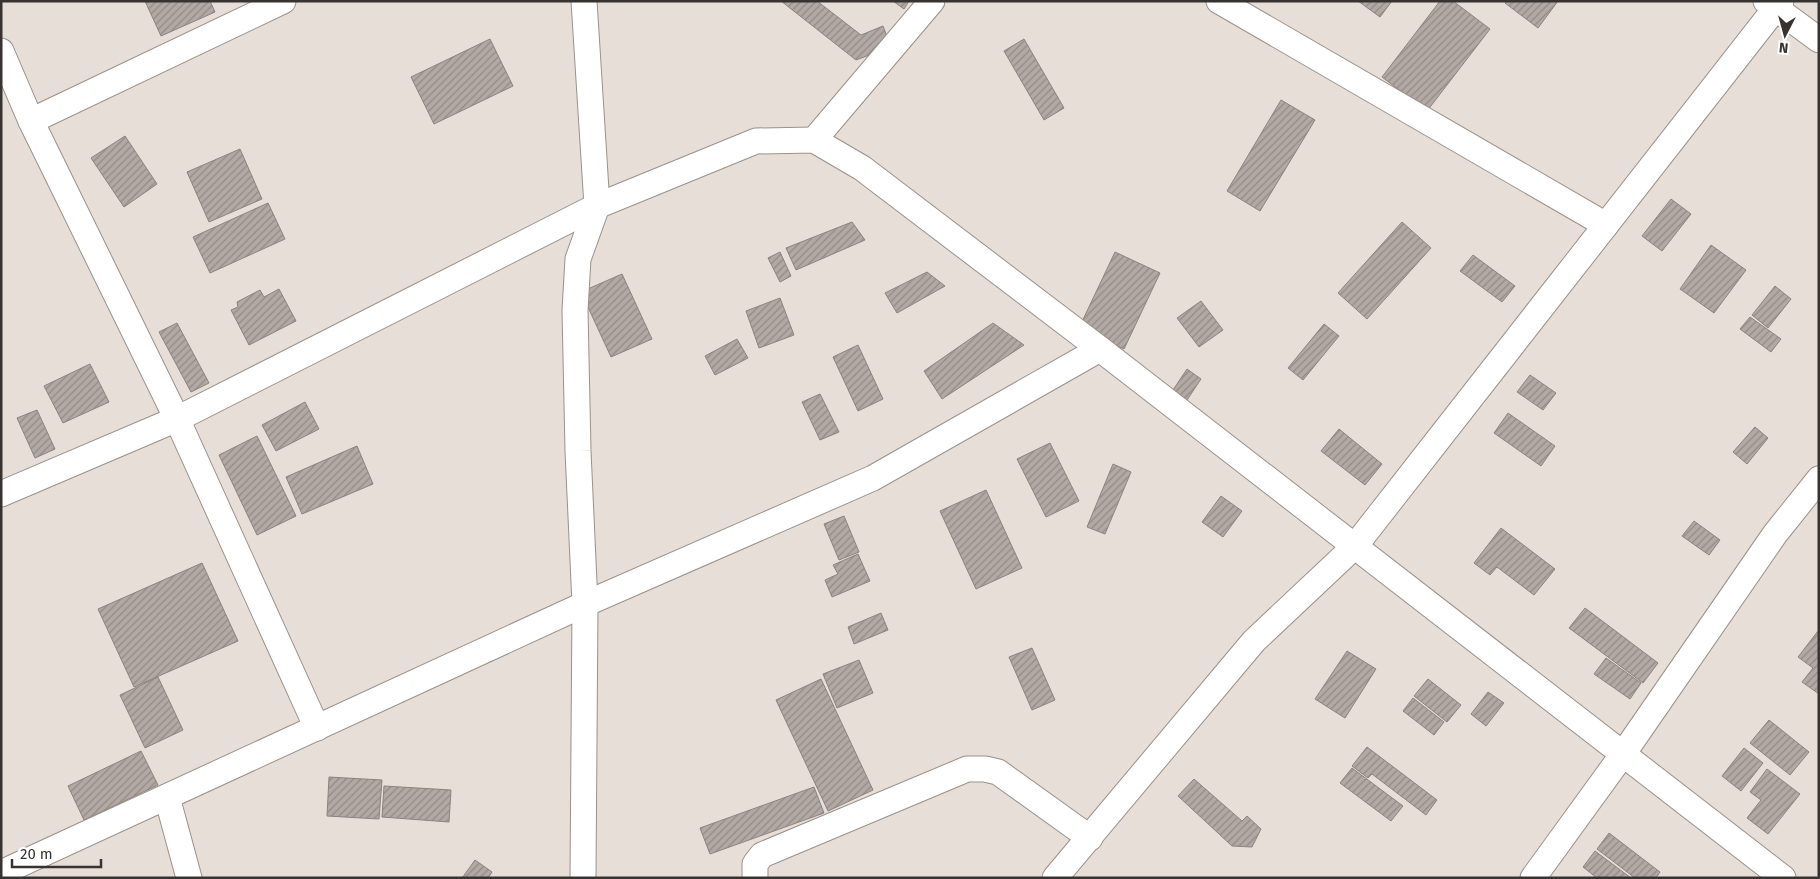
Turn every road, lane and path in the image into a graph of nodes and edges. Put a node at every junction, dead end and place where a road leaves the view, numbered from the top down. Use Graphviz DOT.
graph roads {
  1 [pos="283,1"];
  2 [pos="584,1"];
  3 [pos="932,1"];
  4 [pos="1219,1"];
  5 [pos="1774,4"];
  6 [pos="1819,40"];
  7 [pos="1,51"];
  8 [pos="32,121"];
  9 [pos="814,140"];
  10 [pos="597,206"];
  11 [pos="1606,225"];
  12 [pos="1100,349"];
  13 [pos="177,419"];
  14 [pos="1819,479"];
  15 [pos="1,494"];
  16 [pos="1355,546"];
  17 [pos="585,604"];
  18 [pos="317,728"];
  19 [pos="1622,754"];
  20 [pos="167,797"];
  21 [pos="1090,838"];
  22 [pos="1,873"];
  23 [pos="189,878"];
  24 [pos="583,878"];
  25 [pos="755,878"];
  26 [pos="1055,878"];
  27 [pos="1534,878"];
  28 [pos="1783,878"];
  1 -- 8 [label="street"];
  2 -- 10 [label="street"];
  3 -- 9 [label="street"];
  4 -- 11 [label="street"];
  5 -- 6 [label="street"];
  5 -- 11 [label="street"];
  7 -- 8 [label="street"];
  8 -- 13 [label="street"];
  9 -- 10 [label="street"];
  9 -- 12 [label="street"];
  10 -- 13 [label="street"];
  10 -- 17 [label="street"];
  11 -- 16 [label="street"];
  12 -- 16 [label="street"];
  12 -- 17 [label="street"];
  13 -- 15 [label="street"];
  13 -- 18 [label="street"];
  14 -- 19 [label="street"];
  16 -- 19 [label="street"];
  16 -- 21 [label="street"];
  17 -- 18 [label="street"];
  17 -- 24 [label="street"];
  18 -- 20 [label="street"];
  19 -- 27 [label="street"];
  19 -- 28 [label="street"];
  20 -- 22 [label="street"];
  20 -- 23 [label="street"];
  21 -- 25 [label="street"];
  21 -- 26 [label="street"];
}
